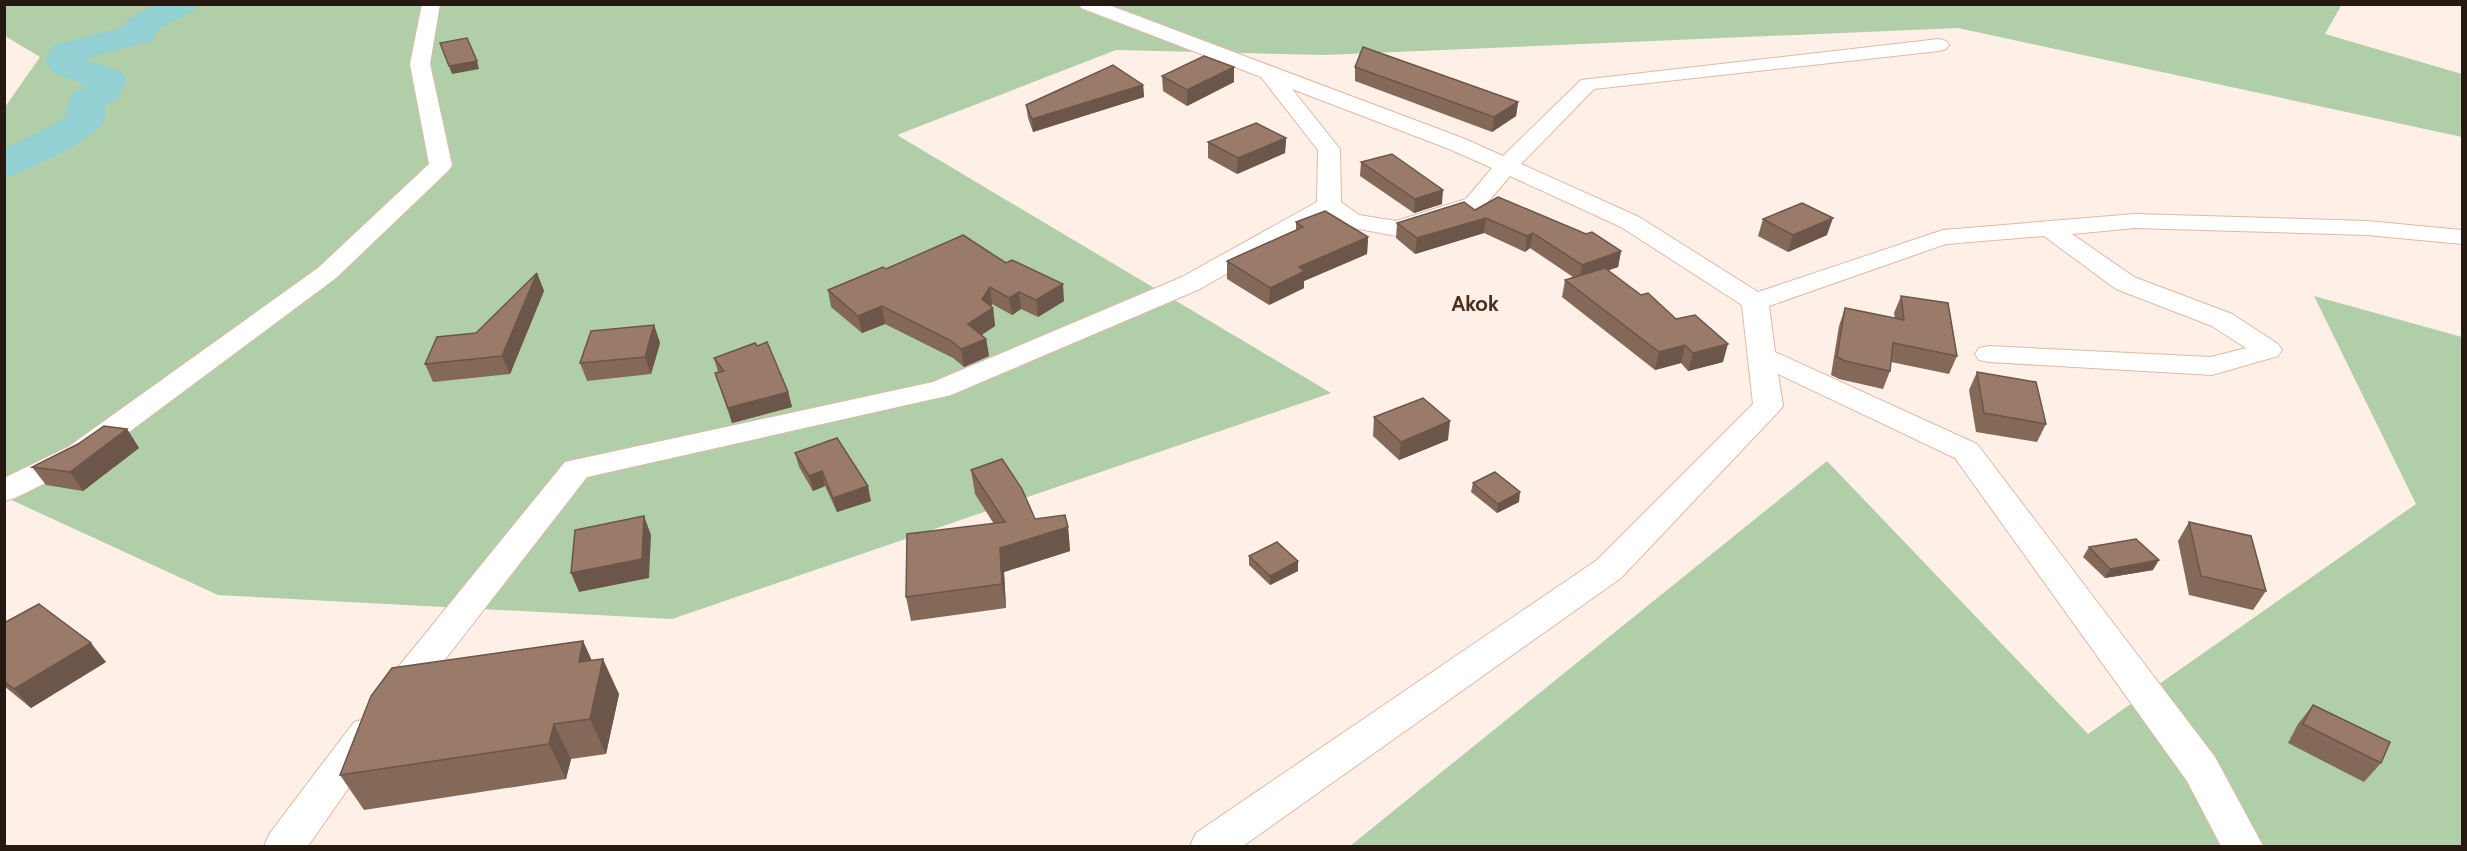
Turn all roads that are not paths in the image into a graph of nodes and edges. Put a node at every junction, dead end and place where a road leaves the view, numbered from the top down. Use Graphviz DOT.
graph roads {
  1 [pos="431,4"];
  2 [pos="1088,4"];
  3 [pos="1939,45"];
  4 [pos="1269,73"];
  5 [pos="1506,166"];
  6 [pos="1329,205"];
  7 [pos="2050,229"];
  8 [pos="2463,237"];
  9 [pos="1755,302"];
  10 [pos="1989,354"];
  11 [pos="1762,356"];
  12 [pos="4,491"];
  13 [pos="285,846"];
  14 [pos="1211,846"];
  15 [pos="2242,846"];
  1 -- 12 [label="street"];
  2 -- 4 [label="street"];
  3 -- 5 [label="street"];
  4 -- 5 [label="street"];
  4 -- 6 [label="street"];
  5 -- 6 [label="street"];
  5 -- 9 [label="street"];
  6 -- 13 [label="street"];
  7 -- 8 [label="street"];
  7 -- 9 [label="street"];
  7 -- 10 [label="street"];
  9 -- 11 [label="street"];
  11 -- 14 [label="street"];
  11 -- 15 [label="street"];
}
